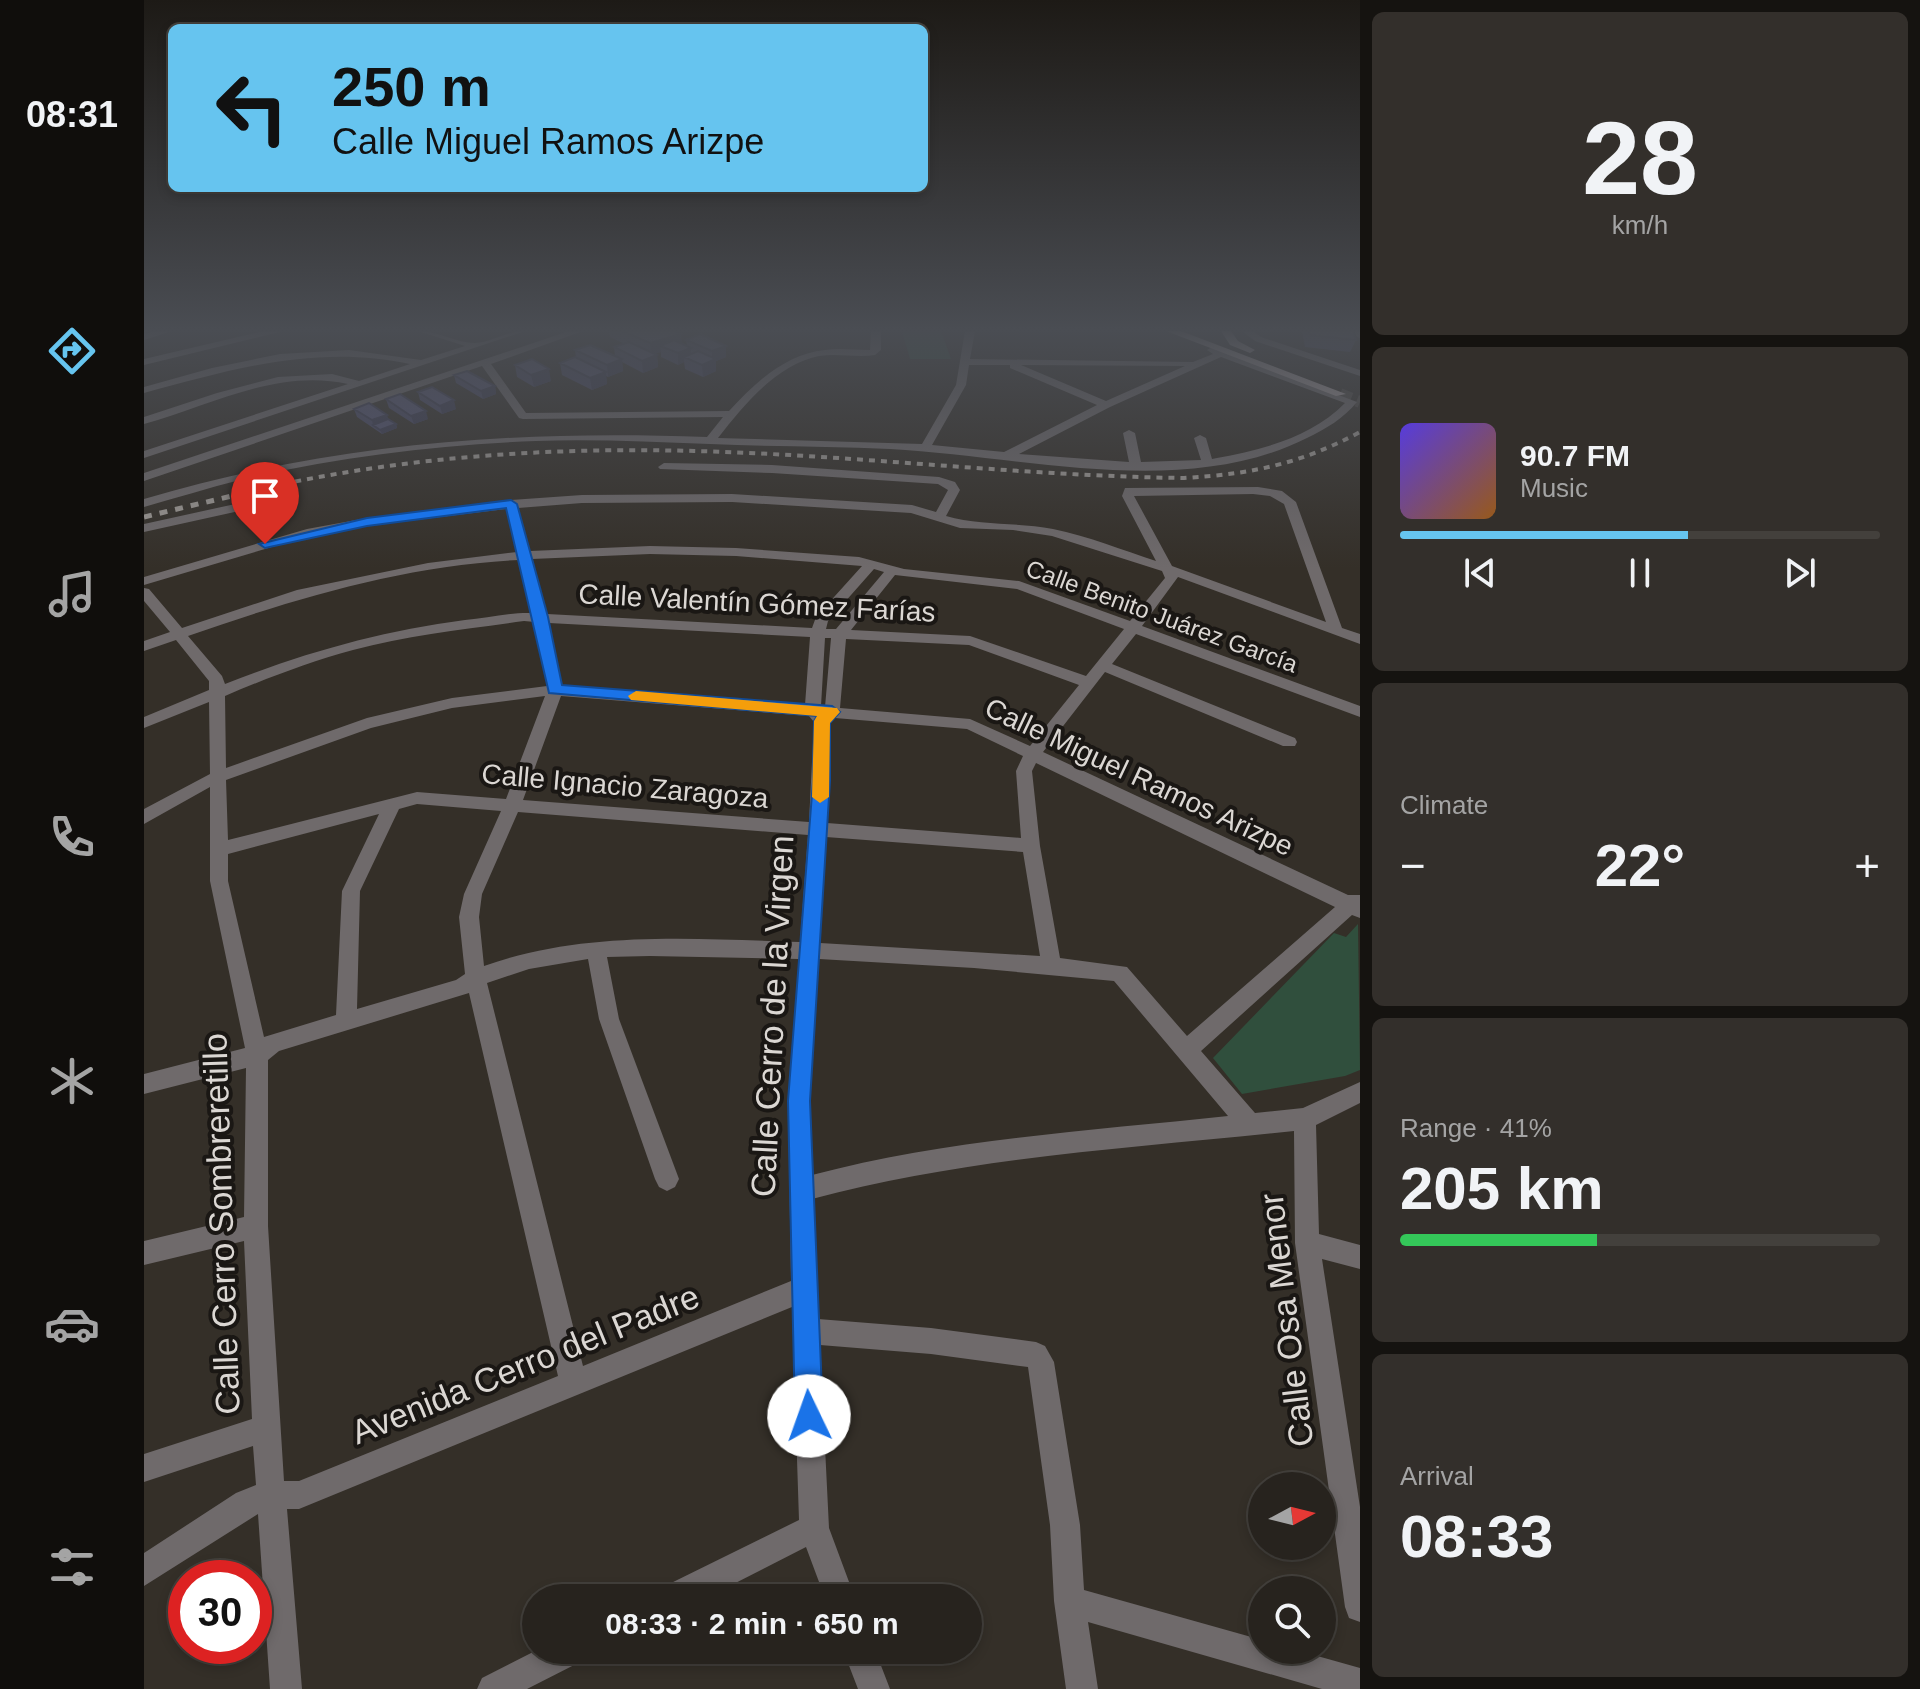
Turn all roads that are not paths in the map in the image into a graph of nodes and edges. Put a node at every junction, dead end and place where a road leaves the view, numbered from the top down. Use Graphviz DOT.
graph roads {
  1 [pos="183,410"];
  2 [pos="281,410"];
  3 [pos="345,410"];
  4 [pos="519,410"];
  5 [pos="736,410"];
  6 [pos="947,410"];
  7 [pos="1097,410"];
  8 [pos="1326,410"];
  9 [pos="731,414"];
  10 [pos="144,421"];
  11 [pos="1129,433"];
  12 [pos="1200,438"];
  13 [pos="710,441"];
  14 [pos="925,448"];
  15 [pos="144,455"];
  16 [pos="1006,456"];
  17 [pos="1207,461"];
  18 [pos="1135,463"];
  19 [pos="664,467"];
  20 [pos="159,472"];
  21 [pos="144,477"];
  22 [pos="182,491"];
  23 [pos="285,497"];
  24 [pos="144,503"];
  25 [pos="511,504"];
  26 [pos="939,518"];
  27 [pos="144,528"];
  28 [pos="525,557"];
  29 [pos="872,563"];
  30 [pos="893,569"];
  31 [pos="1168,569"];
  32 [pos="144,581"];
  33 [pos="144,592"];
  34 [pos="541,617"];
  35 [pos="1135,626"];
  36 [pos="1336,630"];
  37 [pos="818,633"];
  38 [pos="178,634"];
  39 [pos="839,635"];
  40 [pos="1360,639"];
  41 [pos="144,646"];
  42 [pos="1103,666"];
  43 [pos="1089,683"];
  44 [pos="555,690"];
  45 [pos="216,693"];
  46 [pos="1360,712"];
  47 [pos="822,714"];
  48 [pos="144,723"];
  49 [pos="1289,742"];
  50 [pos="1033,753"];
  51 [pos="220,777"];
  52 [pos="393,803"];
  53 [pos="512,806"];
  54 [pos="144,817"];
  55 [pos="818,830"];
  56 [pos="1031,846"];
  57 [pos="221,849"];
  58 [pos="1356,904"];
  59 [pos="596,950"];
  60 [pos="808,950"];
  61 [pos="1051,965"];
  62 [pos="475,977"];
  63 [pos="346,1022"];
  64 [pos="1188,1049"];
  65 [pos="257,1055"];
  66 [pos="144,1084"];
  67 [pos="1360,1092"];
  68 [pos="1305,1119"];
  69 [pos="1250,1125"];
  70 [pos="667,1179"];
  71 [pos="800,1190"];
  72 [pos="256,1226"];
  73 [pos="1307,1243"];
  74 [pos="144,1253"];
  75 [pos="1360,1257"];
  76 [pos="804,1289"];
  77 [pos="804,1331"];
  78 [pos="573,1381"];
  79 [pos="266,1428"];
  80 [pos="144,1468"];
  81 [pos="271,1495"];
  82 [pos="814,1528"];
  83 [pos="144,1571"];
  84 [pos="702,1584"];
  85 [pos="835,1584"];
  86 [pos="1069,1601"];
  87 [pos="1360,1607"];
  88 [pos="543,1664"];
  89 [pos="864,1664"];
  90 [pos="1360,1684"];
  91 [pos="286,1689"];
  92 [pos="493,1689"];
  93 [pos="874,1689"];
  94 [pos="1082,1689"];
  1 -- 10 [label="street"];
  2 -- 15 [label="street"];
  3 -- 20 [label="street"];
  4 -- 9 [label="street"];
  5 -- 9 [label="street"];
  6 -- 14 [label="street"];
  7 -- 16 [label="street"];
  8 -- 17 [label="street"];
  9 -- 13 [label="street"];
  11 -- 18 [label="street"];
  12 -- 17 [label="street"];
  13 -- 14 [label="street"];
  13 -- 22 [label="street"];
  14 -- 16 [label="street"];
  16 -- 18 [label="street"];
  17 -- 18 [label="street"];
  19 -- 26 [label="street"];
  20 -- 21 [label="street"];
  20 -- 22 [label="street"];
  22 -- 24 [label="street"];
  23 -- 27 [label="street"];
  25 -- 26 [label="street"];
  25 -- 28 [label="street"];
  25 -- 32 [label="street"];
  26 -- 31 [label="street"];
  28 -- 29 [label="street, Calle Benito Juárez García"];
  28 -- 34 [label="street"];
  28 -- 38 [label="street, Calle Benito Juárez García"];
  29 -- 30 [label="street, Calle Benito Juárez García"];
  29 -- 37 [label="street"];
  30 -- 35 [label="street, Calle Benito Juárez García"];
  30 -- 39 [label="street"];
  31 -- 35 [label="street"];
  31 -- 36 [label="street"];
  31 -- 36 [label="street"];
  33 -- 38 [label="street, Calle Cerro Sombreretillo"];
  34 -- 37 [label="street, Calle Valentín Gómez Farías"];
  34 -- 44 [label="street"];
  34 -- 45 [label="street, Calle Valentín Gómez Farías"];
  35 -- 42 [label="street"];
  35 -- 46 [label="street, Calle Benito Juárez García"];
  36 -- 40 [label="street"];
  37 -- 39 [label="street, Calle Valentín Gómez Farías"];
  37 -- 47 [label="street"];
  38 -- 41 [label="street, Calle Benito Juárez García"];
  38 -- 45 [label="street, Calle Cerro Sombreretillo"];
  39 -- 43 [label="street, Calle Valentín Gómez Farías"];
  39 -- 47 [label="street"];
  42 -- 43 [label="street"];
  42 -- 49 [label="street"];
  43 -- 50 [label="street"];
  44 -- 47 [label="street, Calle Miguel Ramos Arizpe"];
  44 -- 51 [label="street, Calle Miguel Ramos Arizpe"];
  44 -- 53 [label="street"];
  45 -- 48 [label="street, Calle Valentín Gómez Farías"];
  45 -- 51 [label="street, Calle Cerro Sombreretillo"];
  47 -- 50 [label="street, Calle Miguel Ramos Arizpe"];
  47 -- 55 [label="street, Calle Cerro de la Virgen"];
  50 -- 56 [label="street"];
  50 -- 58 [label="street, Calle Miguel Ramos Arizpe"];
  51 -- 54 [label="street, Calle Miguel Ramos Arizpe"];
  51 -- 57 [label="street, Calle Cerro Sombreretillo"];
  52 -- 53 [label="street, Calle Ignacio Zaragoza"];
  52 -- 57 [label="street, Calle Ignacio Zaragoza"];
  52 -- 63 [label="street"];
  53 -- 55 [label="street, Calle Ignacio Zaragoza"];
  53 -- 62 [label="street"];
  55 -- 56 [label="street, Calle Ignacio Zaragoza"];
  55 -- 60 [label="street, Calle Cerro de la Virgen"];
  56 -- 61 [label="street"];
  57 -- 65 [label="street, Calle Cerro Sombreretillo"];
  58 -- 64 [label="street"];
  59 -- 60 [label="street"];
  59 -- 62 [label="street"];
  59 -- 70 [label="street"];
  60 -- 61 [label="street"];
  60 -- 71 [label="street, Calle Cerro de la Virgen"];
  61 -- 64 [label="street"];
  62 -- 63 [label="street"];
  62 -- 78 [label="street"];
  63 -- 65 [label="street"];
  64 -- 69 [label="street"];
  65 -- 66 [label="street"];
  65 -- 72 [label="street, Calle Cerro Sombreretillo"];
  67 -- 68 [label="street"];
  68 -- 69 [label="street"];
  68 -- 73 [label="street, Calle Osa Menor"];
  69 -- 71 [label="street"];
  71 -- 76 [label="street, Calle Cerro de la Virgen"];
  72 -- 74 [label="street"];
  72 -- 79 [label="street, Calle Cerro Sombreretillo"];
  73 -- 75 [label="street"];
  73 -- 87 [label="street, Calle Osa Menor"];
  76 -- 77 [label="street, Calle Cerro de la Virgen"];
  76 -- 78 [label="street, Avenida Cerro del Padre"];
  77 -- 82 [label="street, Calle Cerro de la Virgen"];
  77 -- 86 [label="street"];
  78 -- 81 [label="street, Avenida Cerro del Padre"];
  79 -- 80 [label="street"];
  79 -- 81 [label="street, Calle Cerro Sombreretillo"];
  81 -- 83 [label="street, Avenida Cerro del Padre"];
  81 -- 91 [label="street, Calle Cerro Sombreretillo"];
  82 -- 84 [label="street"];
  82 -- 85 [label="street, Calle Cerro de la Virgen"];
  86 -- 90 [label="street"];
  86 -- 94 [label="street"];
  88 -- 92 [label="street"];
  89 -- 93 [label="street"];
}
